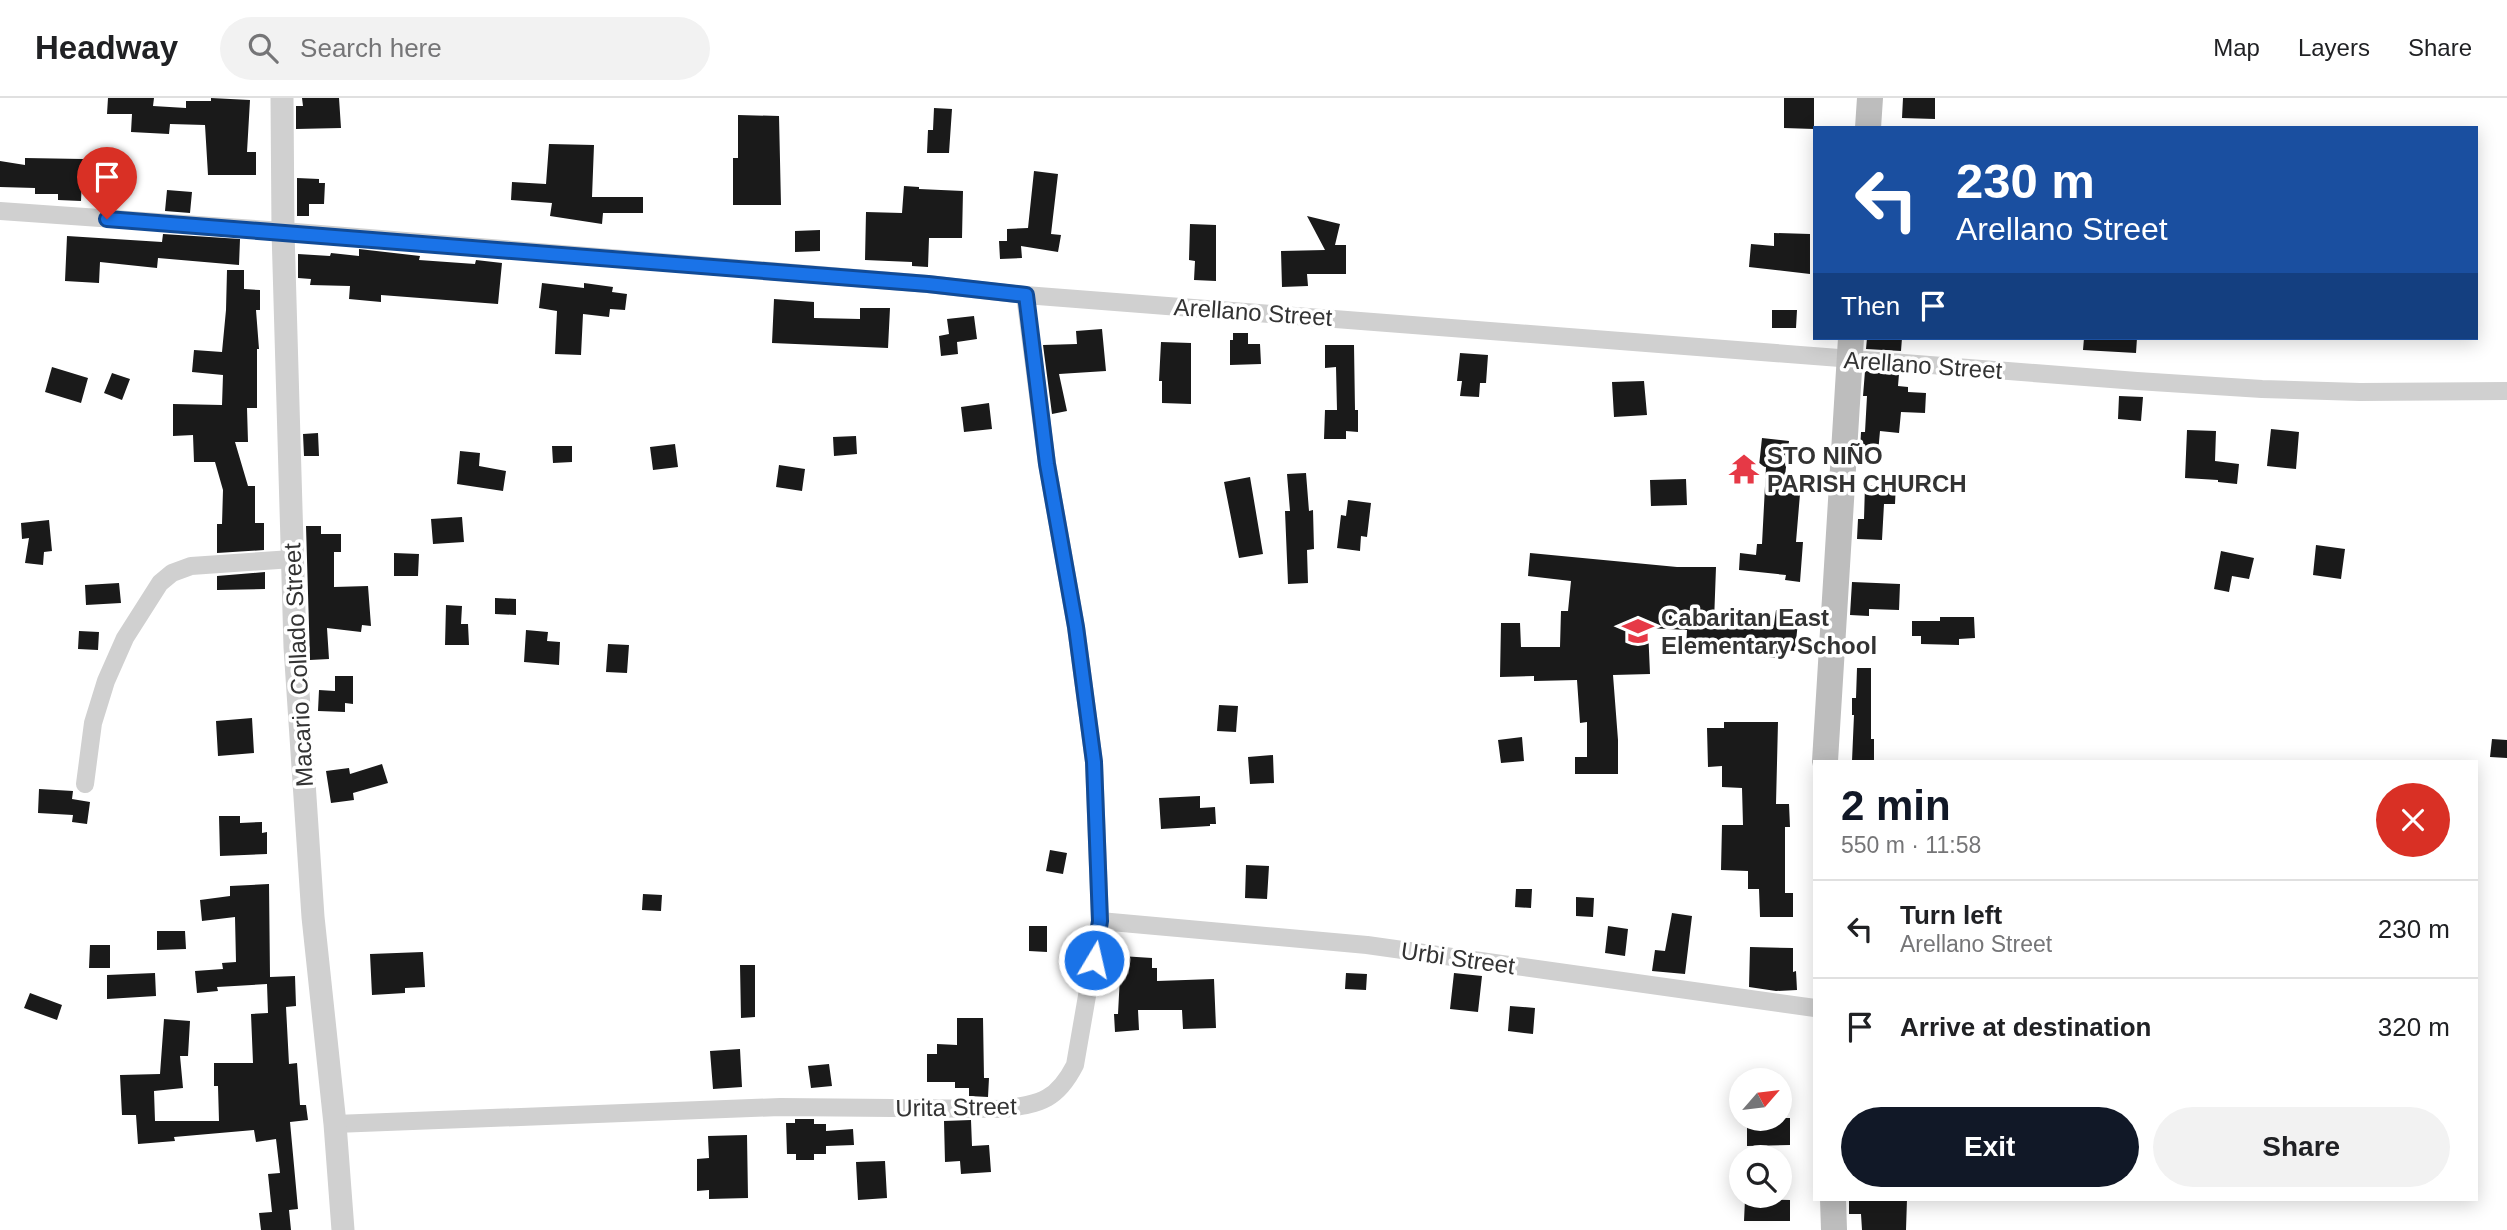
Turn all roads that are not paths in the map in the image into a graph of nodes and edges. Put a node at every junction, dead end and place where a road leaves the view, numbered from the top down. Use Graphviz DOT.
graph roads {
  1 [pos="282,98"];
  2 [pos="1870,98"];
  3 [pos="1868,126"];
  4 [pos="0,211"];
  5 [pos="283,231"];
  6 [pos="1026,295"];
  7 [pos="1850,349"];
  8 [pos="2507,391"];
  9 [pos="292,559"];
  10 [pos="1825,760"];
  11 [pos="85,784"];
  12 [pos="1100,921"];
  13 [pos="1813,1008"];
  14 [pos="335,1124"];
  15 [pos="1833,1201"];
  16 [pos="343,1230"];
  17 [pos="1834,1230"];
  1 -- 5 [label="street, Macario Collado Street"];
  2 -- 3 [label="main road"];
  4 -- 5 [label="street, Arellano Street"];
  5 -- 6 [label="street, Arellano Street"];
  5 -- 9 [label="street, Macario Collado Street"];
  6 -- 7 [label="street, Arellano Street"];
  6 -- 12 [label="street, Urita Street"];
  7 -- 8 [label="street, Arellano Street"];
  7 -- 10 [label="main road"];
  9 -- 11 [label="street"];
  9 -- 14 [label="street, Macario Collado Street"];
  12 -- 13 [label="street, Urbi Street"];
  12 -- 14 [label="street, Urita Street"];
  14 -- 16 [label="street, Macario Collado Street"];
  15 -- 17 [label="main road"];
}
